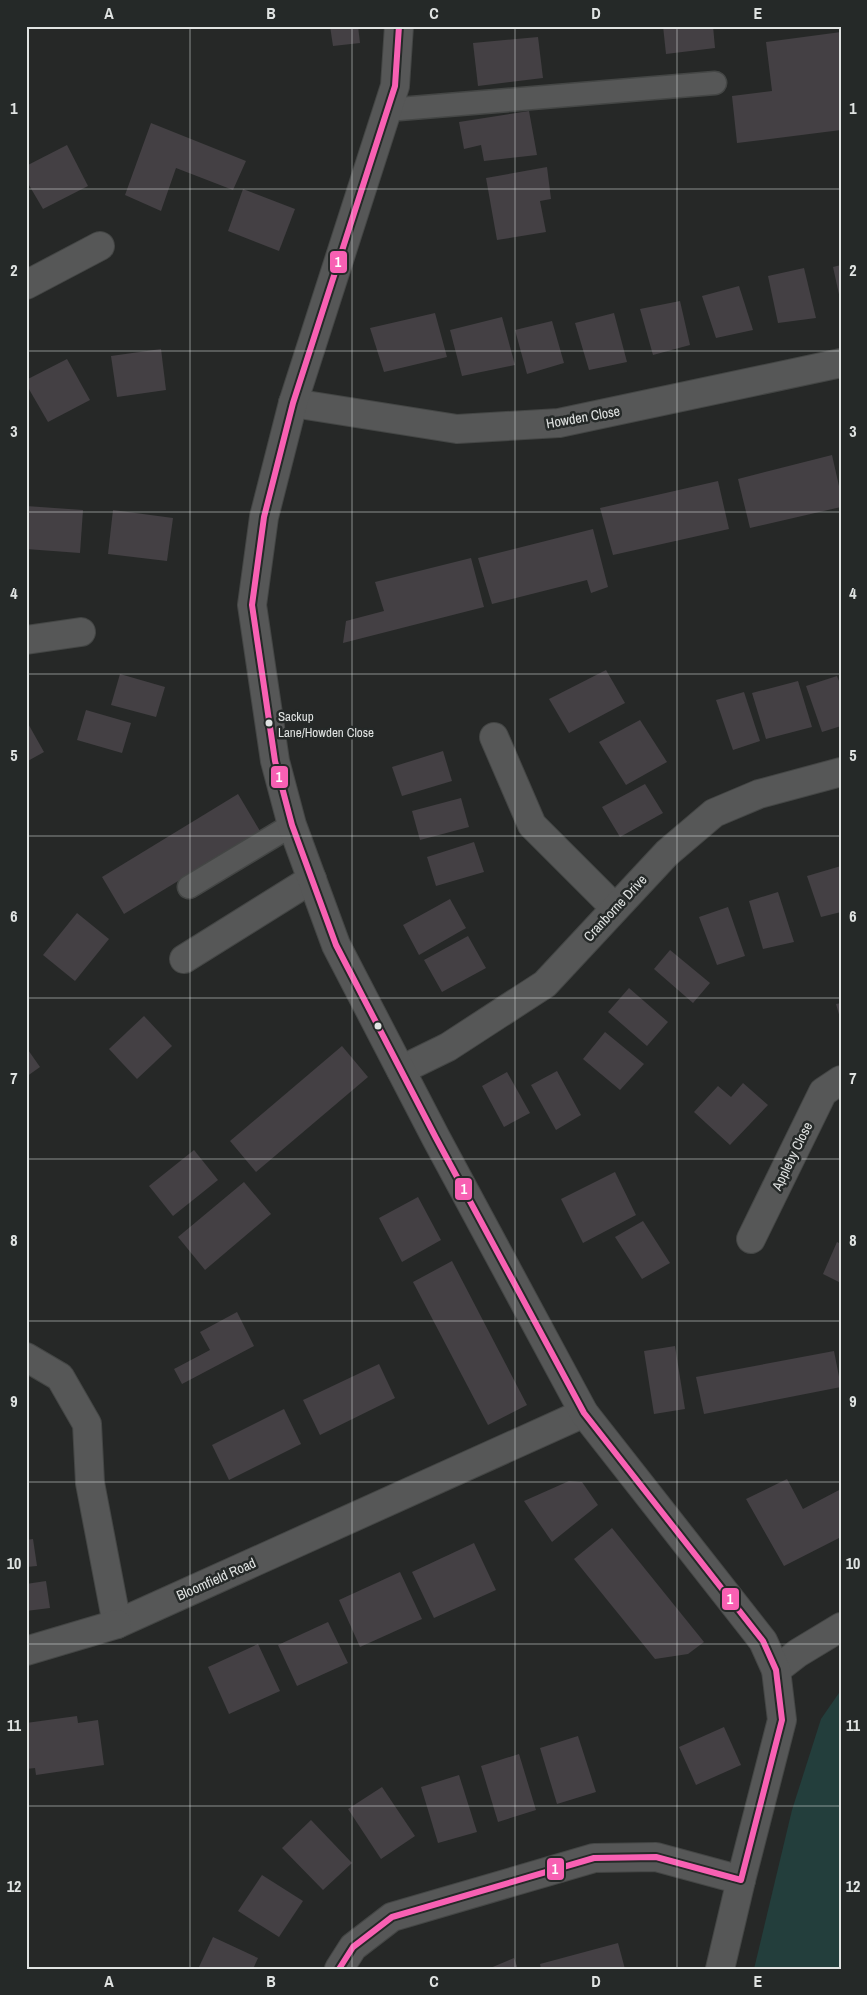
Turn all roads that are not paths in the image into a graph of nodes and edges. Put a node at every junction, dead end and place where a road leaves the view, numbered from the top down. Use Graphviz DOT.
graph roads {
  1 [pos="400,26"];
  2 [pos="715,83"];
  3 [pos="387,110"];
  4 [pos="100,246"];
  5 [pos="26,285"];
  6 [pos="841,363"];
  7 [pos="293,403"];
  8 [pos="81,632"];
  9 [pos="26,640"];
  10 [pos="494,737"];
  11 [pos="841,772"];
  12 [pos="292,825"];
  13 [pos="312,879"];
  14 [pos="189,887"];
  15 [pos="615,908"];
  16 [pos="184,959"];
  17 [pos="401,1070"];
  18 [pos="841,1080"];
  19 [pos="751,1239"];
  20 [pos="26,1357"];
  21 [pos="584,1413"];
  22 [pos="117,1624"];
  23 [pos="841,1627"];
  24 [pos="26,1651"];
  25 [pos="776,1670"];
  26 [pos="741,1880"];
  27 [pos="339,1969"];
  28 [pos="720,1969"];
  1 -- 3 [label="street"];
  2 -- 3 [label="lane"];
  3 -- 7 [label="street"];
  4 -- 5 [label="street"];
  6 -- 7 [label="street, Howden Close"];
  7 -- 12 [label="street"];
  8 -- 9 [label="street"];
  10 -- 15 [label="street"];
  11 -- 15 [label="street, Cranborne Drive"];
  12 -- 13 [label="street"];
  12 -- 14 [label="lane"];
  13 -- 16 [label="street"];
  13 -- 17 [label="street"];
  15 -- 17 [label="street, Cranborne Drive"];
  17 -- 21 [label="street"];
  18 -- 19 [label="street, Appleby Close"];
  20 -- 22 [label="street"];
  21 -- 22 [label="street, Bloomfield Road"];
  21 -- 25 [label="street"];
  22 -- 24 [label="street, Bloomfield Road"];
  23 -- 25 [label="street"];
  25 -- 26 [label="street"];
  26 -- 27 [label="street"];
  26 -- 28 [label="street"];
}
